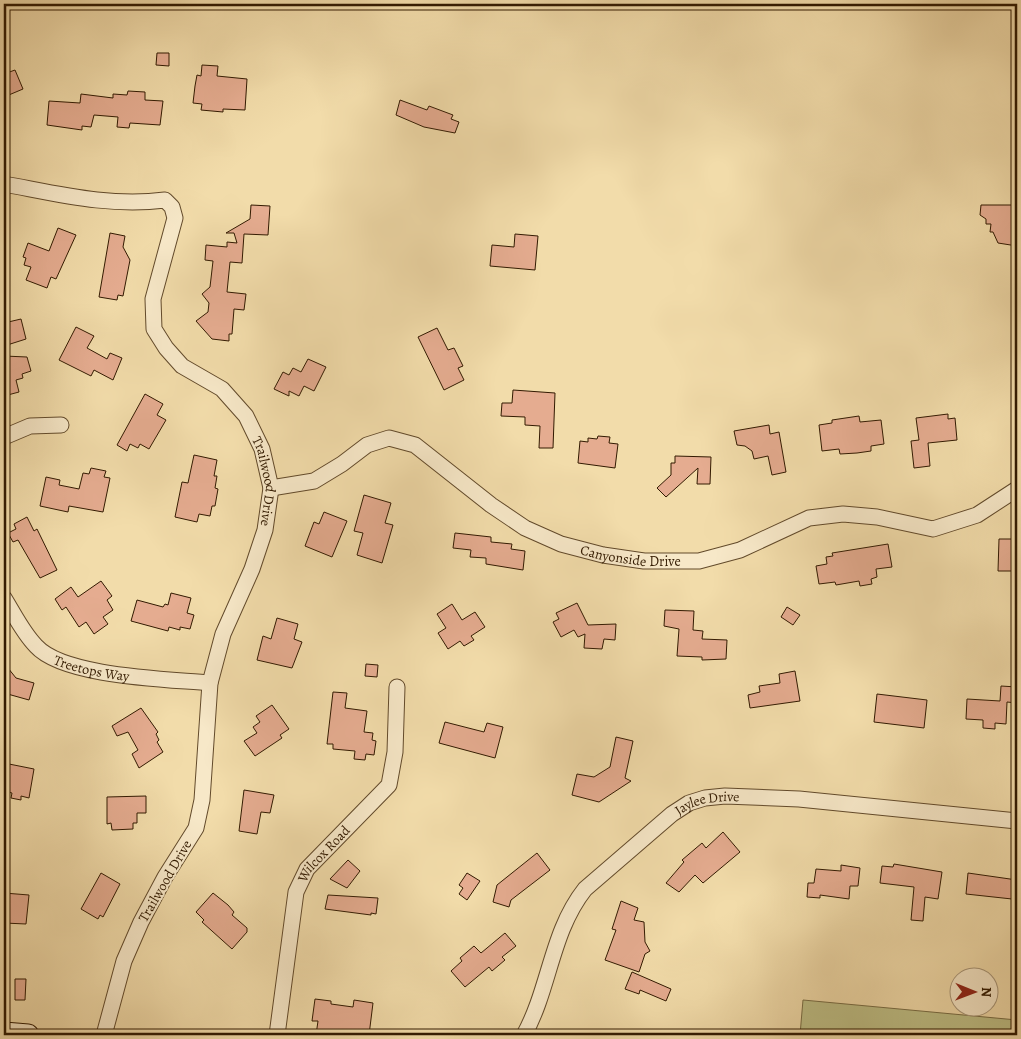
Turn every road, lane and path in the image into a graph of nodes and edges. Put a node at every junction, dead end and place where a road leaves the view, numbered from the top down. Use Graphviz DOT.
graph roads {
  1 [pos="4,184"];
  2 [pos="61,425"];
  3 [pos="4,437"];
  4 [pos="271,488"];
  5 [pos="1017,489"];
  6 [pos="4,598"];
  7 [pos="210,683"];
  8 [pos="397,687"];
  9 [pos="1017,821"];
  10 [pos="4,1033"];
  11 [pos="28,1035"];
  12 [pos="104,1035"];
  13 [pos="277,1035"];
  14 [pos="524,1035"];
  1 -- 4 [label="street, Trailwood Drive"];
  2 -- 3 [label="street"];
  4 -- 5 [label="street, Canyonside Drive"];
  4 -- 7 [label="street, Trailwood Drive"];
  6 -- 7 [label="street, Treetops Way"];
  7 -- 12 [label="street, Trailwood Drive"];
  8 -- 13 [label="street, Wilcox Road"];
  9 -- 14 [label="street, Jaylee Drive"];
  10 -- 11 [label="street"];
}
